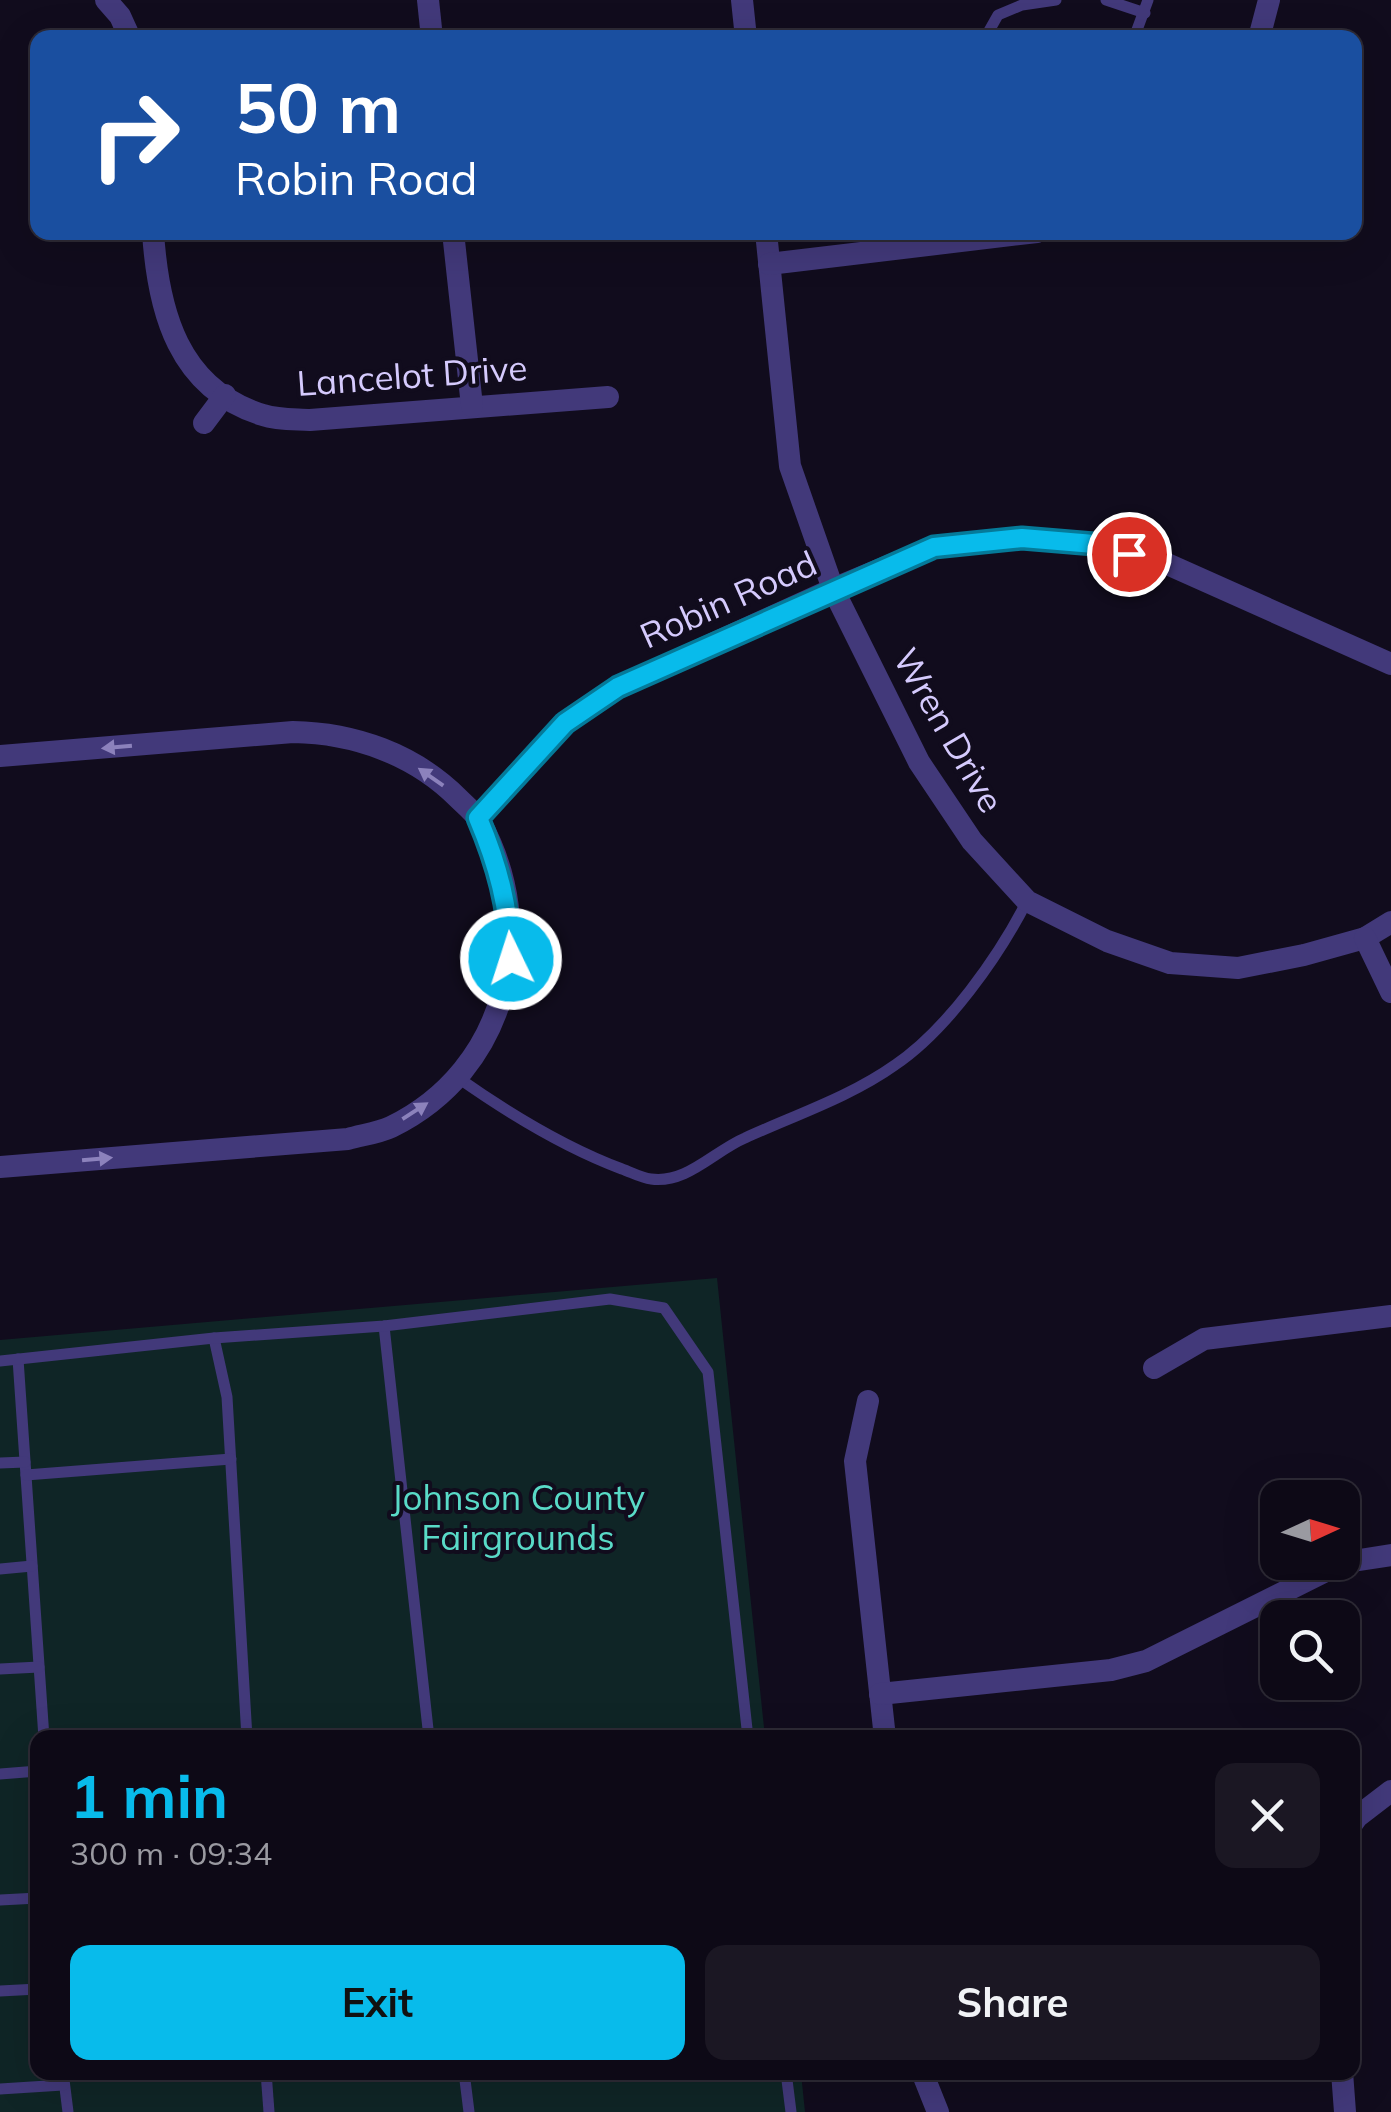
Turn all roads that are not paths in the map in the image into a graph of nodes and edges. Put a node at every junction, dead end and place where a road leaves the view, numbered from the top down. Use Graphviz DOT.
graph roads {
  1 [pos="106,0"];
  2 [pos="428,0"];
  3 [pos="742,0"];
  4 [pos="1056,0"];
  5 [pos="1106,0"];
  6 [pos="1269,0"];
  7 [pos="1146,6"];
  8 [pos="126,30"];
  9 [pos="431,30"];
  10 [pos="745,30"];
  11 [pos="990,30"];
  12 [pos="1137,30"];
  13 [pos="1261,30"];
  14 [pos="153,240"];
  15 [pos="454,240"];
  16 [pos="767,240"];
  17 [pos="956,240"];
  18 [pos="769,264"];
  19 [pos="225,396"];
  20 [pos="608,397"];
  21 [pos="472,406"];
  22 [pos="204,423"];
  23 [pos="833,589"];
  24 [pos="1391,664"];
  25 [pos="0,756"];
  26 [pos="478,818"];
  27 [pos="1028,901"];
  28 [pos="1391,922"];
  29 [pos="1365,938"];
  30 [pos="1391,992"];
  31 [pos="457,1077"];
  32 [pos="0,1167"];
  33 [pos="1391,1316"];
  34 [pos="384,1326"];
  35 [pos="214,1338"];
  36 [pos="18,1359"];
  37 [pos="0,1361"];
  38 [pos="1154,1368"];
  39 [pos="868,1400"];
  40 [pos="231,1459"];
  41 [pos="0,1463"];
  42 [pos="26,1468"];
  43 [pos="1391,1555"];
  44 [pos="32,1566"];
  45 [pos="0,1569"];
  46 [pos="39,1666"];
  47 [pos="0,1669"];
  48 [pos="880,1694"];
  49 [pos="43,1730"];
  50 [pos="247,1730"];
  51 [pos="427,1730"];
  52 [pos="747,1730"];
  53 [pos="884,1730"];
  54 [pos="30,1771"];
  55 [pos="0,1774"];
  56 [pos="1391,1791"];
  57 [pos="1360,1815"];
  58 [pos="30,1898"];
  59 [pos="0,1900"];
  60 [pos="30,1989"];
  61 [pos="0,1991"];
  62 [pos="52,2080"];
  63 [pos="63,2080"];
  64 [pos="266,2080"];
  65 [pos="465,2080"];
  66 [pos="787,2080"];
  67 [pos="925,2080"];
  68 [pos="1343,2080"];
  69 [pos="0,2089"];
  70 [pos="68,2112"];
  71 [pos="268,2112"];
  72 [pos="469,2112"];
  73 [pos="791,2112"];
  74 [pos="938,2112"];
  75 [pos="1345,2112"];
  1 -- 8 [label="street"];
  2 -- 9 [label="street"];
  3 -- 10 [label="street"];
  4 -- 11 [label="lane"];
  5 -- 7 [label="lane"];
  6 -- 13 [label="street"];
  7 -- 12 [label="lane"];
  14 -- 19 [label="street, Lancelot Drive"];
  15 -- 21 [label="street"];
  16 -- 18 [label="street, Wren Drive"];
  17 -- 18 [label="street"];
  18 -- 23 [label="street, Wren Drive"];
  19 -- 21 [label="street, Lancelot Drive"];
  19 -- 22 [label="street"];
  20 -- 21 [label="street, Lancelot Drive"];
  23 -- 24 [label="street, Robin Road"];
  23 -- 26 [label="street, Robin Road"];
  23 -- 27 [label="street, Wren Drive"];
  26 -- 25 [label="street, one-way"];
  26 -- 31 [label="street"];
  27 -- 29 [label="street, Wren Drive"];
  27 -- 31 [label="lane"];
  28 -- 29 [label="street, Wren Drive"];
  29 -- 30 [label="street"];
  32 -- 31 [label="street, one-way"];
  33 -- 38 [label="street"];
  34 -- 35 [label="lane"];
  34 -- 51 [label="lane"];
  34 -- 52 [label="lane"];
  35 -- 36 [label="lane"];
  35 -- 40 [label="lane"];
  36 -- 37 [label="lane"];
  36 -- 42 [label="lane"];
  39 -- 48 [label="street"];
  40 -- 42 [label="lane"];
  40 -- 50 [label="lane"];
  41 -- 42 [label="lane"];
  42 -- 44 [label="lane"];
  43 -- 48 [label="street"];
  44 -- 45 [label="lane"];
  44 -- 46 [label="lane"];
  46 -- 47 [label="lane"];
  46 -- 49 [label="lane"];
  48 -- 53 [label="street"];
  54 -- 55 [label="lane"];
  56 -- 57 [label="street"];
  58 -- 59 [label="lane"];
  60 -- 61 [label="lane"];
  62 -- 69 [label="lane"];
  63 -- 70 [label="lane"];
  64 -- 71 [label="lane"];
  65 -- 72 [label="lane"];
  66 -- 73 [label="lane"];
  67 -- 74 [label="street"];
  68 -- 75 [label="street"];
}
